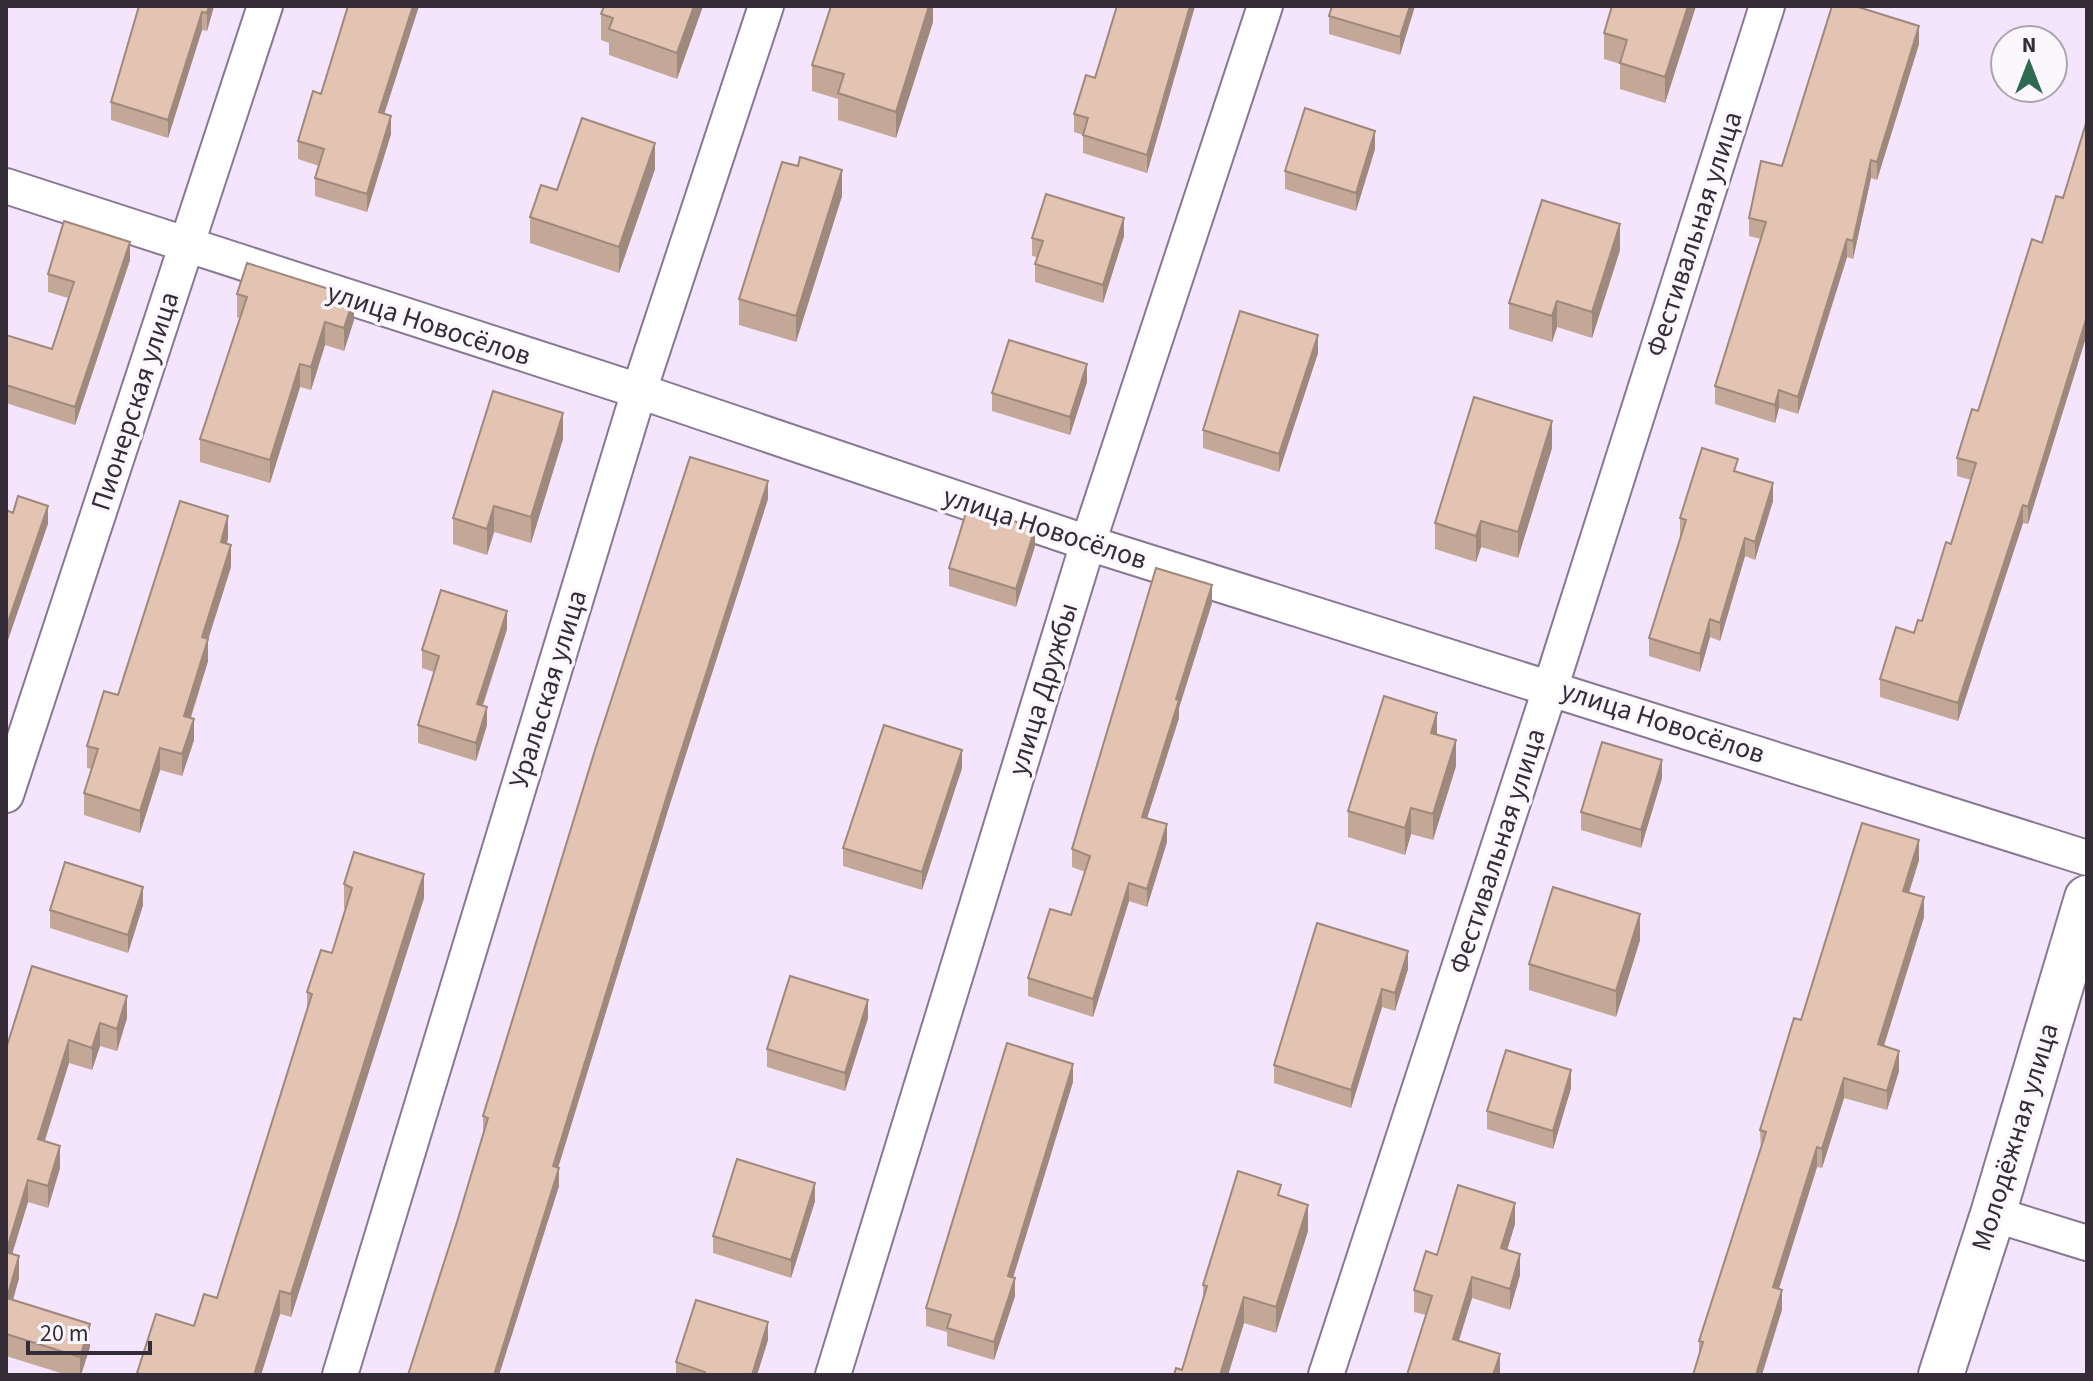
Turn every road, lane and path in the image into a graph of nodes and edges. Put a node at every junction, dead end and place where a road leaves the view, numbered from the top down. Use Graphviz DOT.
graph roads {
  1 [pos="265,6"];
  2 [pos="766,6"];
  3 [pos="1265,6"];
  4 [pos="1767,6"];
  5 [pos="6,186"];
  6 [pos="186,246"];
  7 [pos="639,391"];
  8 [pos="1088,543"];
  9 [pos="1551,686"];
  10 [pos="6,795"];
  11 [pos="2087,858"];
  12 [pos="2087,898"];
  13 [pos="1993,1214"];
  14 [pos="2087,1243"];
  15 [pos="340,1375"];
  16 [pos="833,1375"];
  17 [pos="1326,1375"];
  18 [pos="1941,1375"];
  1 -- 6 [label="street, Пионерская улица"];
  2 -- 7 [label="street, Уральская улица"];
  3 -- 8 [label="street, улица Дружбы"];
  4 -- 9 [label="street, Фестивальная улица"];
  5 -- 6 [label="street, улица Новосёлов"];
  6 -- 7 [label="street, улица Новосёлов"];
  6 -- 10 [label="street, Пионерская улица"];
  7 -- 8 [label="street, улица Новосёлов"];
  7 -- 15 [label="street, Уральская улица"];
  8 -- 9 [label="street, улица Новосёлов"];
  8 -- 16 [label="street, улица Дружбы"];
  9 -- 11 [label="street, улица Новосёлов"];
  9 -- 17 [label="street, Фестивальная улица"];
  12 -- 13 [label="street, Молодёжная улица"];
  13 -- 14 [label="street"];
  13 -- 18 [label="street, Молодёжная улица"];
}
